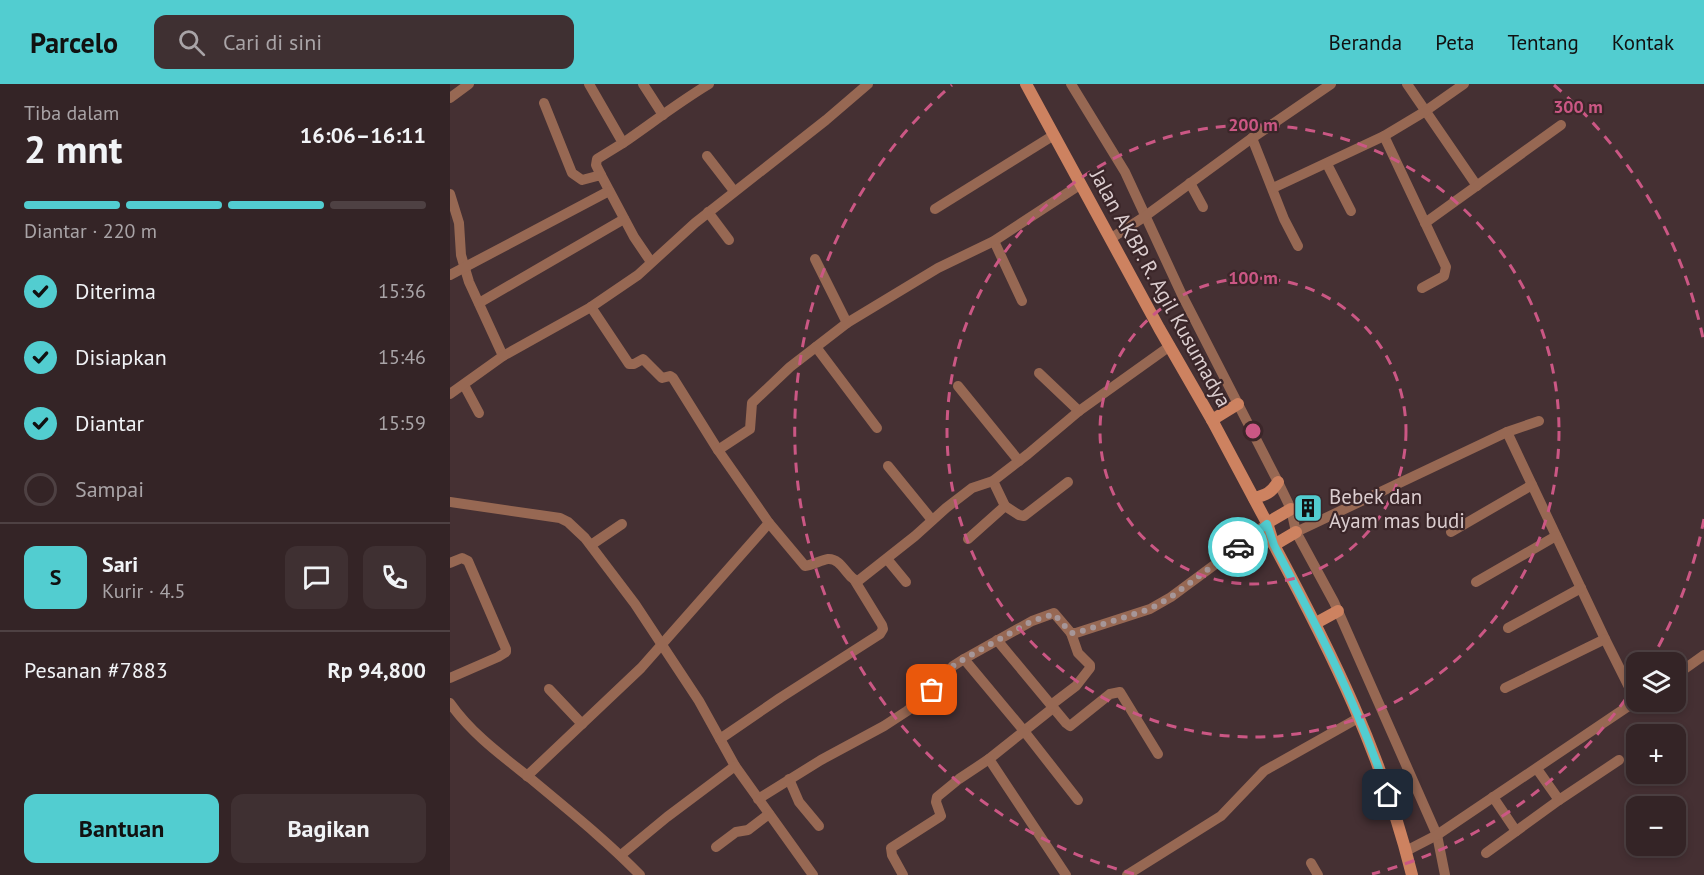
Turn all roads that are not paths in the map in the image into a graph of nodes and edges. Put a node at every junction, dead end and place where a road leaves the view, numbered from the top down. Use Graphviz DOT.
graph roads {
  1 [pos="470,84"];
  2 [pos="590,84"];
  3 [pos="643,84"];
  4 [pos="709,84"];
  5 [pos="868,84"];
  6 [pos="1026,84"];
  7 [pos="1071,84"];
  8 [pos="1331,84"];
  9 [pos="1407,84"];
  10 [pos="1464,84"];
  11 [pos="450,98"];
  12 [pos="544,103"];
  13 [pos="1424,111"];
  14 [pos="663,114"];
  15 [pos="1561,125"];
  16 [pos="1054,135"];
  17 [pos="1384,136"];
  18 [pos="1252,138"];
  19 [pos="623,143"];
  20 [pos="707,156"];
  21 [pos="1327,164"];
  22 [pos="601,175"];
  23 [pos="1190,183"];
  24 [pos="1081,184"];
  25 [pos="1477,186"];
  26 [pos="1273,188"];
  27 [pos="609,191"];
  28 [pos="734,191"];
  29 [pos="450,194"];
  30 [pos="1203,207"];
  31 [pos="935,209"];
  32 [pos="1351,211"];
  33 [pos="708,212"];
  34 [pos="1144,217"];
  35 [pos="624,219"];
  36 [pos="1425,223"];
  37 [pos="1110,238"];
  38 [pos="729,240"];
  39 [pos="994,242"];
  40 [pos="1298,246"];
  41 [pos="815,259"];
  42 [pos="651,262"];
  43 [pos="465,268"];
  44 [pos="450,275"];
  45 [pos="1422,288"];
  46 [pos="1022,301"];
  47 [pos="479,303"];
  48 [pos="591,307"];
  49 [pos="847,323"];
  50 [pos="1170,346"];
  51 [pos="816,347"];
  52 [pos="503,356"];
  53 [pos="1039,374"];
  54 [pos="464,385"];
  55 [pos="958,386"];
  56 [pos="450,394"];
  57 [pos="1238,404"];
  58 [pos="1079,411"];
  59 [pos="479,414"];
  60 [pos="1212,420"];
  61 [pos="1539,421"];
  62 [pos="877,428"];
  63 [pos="1507,432"];
  64 [pos="718,450"];
  65 [pos="1019,461"];
  66 [pos="888,466"];
  67 [pos="993,481"];
  68 [pos="1068,482"];
  69 [pos="1278,482"];
  70 [pos="1532,485"];
  71 [pos="1254,498"];
  72 [pos="450,502"];
  73 [pos="1005,506"];
  74 [pos="1291,509"];
  75 [pos="932,520"];
  76 [pos="769,523"];
  77 [pos="622,524"];
  78 [pos="1267,524"];
  79 [pos="1296,532"];
  80 [pos="1451,532"];
  81 [pos="1556,536"];
  82 [pos="968,539"];
  83 [pos="594,542"];
  84 [pos="1274,545"];
  85 [pos="888,559"];
  86 [pos="450,563"];
  87 [pos="855,581"];
  88 [pos="906,582"];
  89 [pos="1476,582"];
  90 [pos="1581,588"];
  91 [pos="1338,611"];
  92 [pos="1316,623"];
  93 [pos="1508,628"];
  94 [pos="1071,633"];
  95 [pos="1605,639"];
  96 [pos="997,640"];
  97 [pos="661,644"];
  98 [pos="1704,656"];
  99 [pos="964,659"];
  100 [pos="1686,668"];
  101 [pos="450,678"];
  102 [pos="1626,681"];
  103 [pos="1505,688"];
  104 [pos="549,689"];
  105 [pos="450,703"];
  106 [pos="1052,707"];
  107 [pos="1626,708"];
  108 [pos="1360,717"];
  109 [pos="582,724"];
  110 [pos="1024,731"];
  111 [pos="720,739"];
  112 [pos="1158,754"];
  113 [pos="989,759"];
  114 [pos="1619,760"];
  115 [pos="735,766"];
  116 [pos="1537,769"];
  117 [pos="527,776"];
  118 [pos="789,779"];
  119 [pos="1493,797"];
  120 [pos="759,799"];
  121 [pos="1078,800"];
  122 [pos="1559,800"];
  123 [pos="769,814"];
  124 [pos="819,826"];
  125 [pos="1516,831"];
  126 [pos="1437,835"];
  127 [pos="716,847"];
  128 [pos="1406,851"];
  129 [pos="1486,853"];
  130 [pos="621,855"];
  131 [pos="1311,863"];
  132 [pos="640,875"];
  133 [pos="813,875"];
  134 [pos="903,875"];
  135 [pos="1066,875"];
  136 [pos="1127,875"];
  137 [pos="1318,875"];
  138 [pos="1412,875"];
  139 [pos="1445,875"];
  1 -- 11 [label="street"];
  2 -- 19 [label="street"];
  3 -- 14 [label="street"];
  4 -- 14 [label="street"];
  5 -- 28 [label="street"];
  6 -- 16 [label="main road, Jalan AKBP. R. Agil Kusumadya"];
  7 -- 34 [label="street"];
  8 -- 18 [label="street"];
  9 -- 13 [label="street"];
  10 -- 13 [label="street"];
  12 -- 22 [label="street"];
  13 -- 17 [label="street"];
  13 -- 25 [label="street"];
  14 -- 19 [label="street"];
  15 -- 25 [label="street"];
  16 -- 24 [label="main road, Jalan AKBP. R. Agil Kusumadya"];
  16 -- 31 [label="street"];
  17 -- 21 [label="street"];
  17 -- 36 [label="street"];
  18 -- 23 [label="street"];
  18 -- 26 [label="street"];
  19 -- 22 [label="street"];
  20 -- 28 [label="street"];
  21 -- 26 [label="street"];
  21 -- 32 [label="street"];
  22 -- 27 [label="street"];
  23 -- 30 [label="street"];
  23 -- 34 [label="street"];
  24 -- 37 [label="main road, Jalan AKBP. R. Agil Kusumadya"];
  24 -- 39 [label="street"];
  25 -- 36 [label="street"];
  26 -- 40 [label="street"];
  27 -- 35 [label="street"];
  27 -- 43 [label="street"];
  28 -- 33 [label="street"];
  29 -- 43 [label="street"];
  33 -- 38 [label="street"];
  33 -- 42 [label="street"];
  34 -- 37 [label="street"];
  34 -- 57 [label="street"];
  35 -- 42 [label="street"];
  35 -- 47 [label="street"];
  36 -- 45 [label="street"];
  37 -- 50 [label="main road, Jalan AKBP. R. Agil Kusumadya"];
  39 -- 46 [label="street"];
  39 -- 49 [label="street"];
  41 -- 49 [label="street"];
  42 -- 48 [label="street"];
  43 -- 44 [label="street"];
  43 -- 47 [label="street"];
  47 -- 52 [label="street"];
  48 -- 52 [label="street"];
  48 -- 64 [label="street"];
  49 -- 51 [label="street"];
  50 -- 58 [label="street"];
  50 -- 60 [label="main road, Jalan AKBP. R. Agil Kusumadya"];
  51 -- 62 [label="street"];
  51 -- 64 [label="street"];
  52 -- 54 [label="street"];
  53 -- 58 [label="street"];
  54 -- 56 [label="street"];
  54 -- 59 [label="street"];
  55 -- 65 [label="street"];
  57 -- 60 [label="main road"];
  57 -- 69 [label="street"];
  58 -- 65 [label="street"];
  60 -- 71 [label="main road, Jalan AKBP. R. Agil Kusumadya"];
  61 -- 63 [label="street"];
  63 -- 70 [label="street"];
  63 -- 79 [label="street"];
  64 -- 76 [label="street"];
  65 -- 67 [label="street"];
  66 -- 75 [label="street"];
  67 -- 73 [label="street"];
  67 -- 75 [label="street"];
  68 -- 73 [label="street"];
  69 -- 71 [label="main road"];
  69 -- 74 [label="street"];
  70 -- 80 [label="street"];
  70 -- 81 [label="street"];
  71 -- 78 [label="main road, Jalan AKBP. R. Agil Kusumadya"];
  72 -- 83 [label="street"];
  73 -- 82 [label="street"];
  74 -- 78 [label="main road"];
  74 -- 79 [label="street"];
  75 -- 85 [label="street"];
  76 -- 87 [label="street"];
  76 -- 97 [label="street"];
  77 -- 83 [label="street"];
  78 -- 84 [label="main road, Jalan AKBP. R. Agil Kusumadya"];
  78 -- 94 [label="street"];
  79 -- 84 [label="main road"];
  79 -- 91 [label="street"];
  81 -- 89 [label="street"];
  81 -- 90 [label="street"];
  83 -- 97 [label="street"];
  84 -- 92 [label="main road, Jalan AKBP. R. Agil Kusumadya"];
  85 -- 87 [label="street"];
  85 -- 88 [label="street"];
  86 -- 101 [label="street"];
  87 -- 111 [label="street"];
  90 -- 93 [label="street"];
  90 -- 95 [label="street"];
  91 -- 92 [label="main road"];
  91 -- 126 [label="street"];
  92 -- 108 [label="main road, Jalan AKBP. R. Agil Kusumadya"];
  94 -- 96 [label="street"];
  94 -- 106 [label="street"];
  95 -- 102 [label="street"];
  95 -- 103 [label="street"];
  96 -- 99 [label="street"];
  96 -- 106 [label="street"];
  97 -- 109 [label="street"];
  97 -- 111 [label="street"];
  98 -- 100 [label="street"];
  99 -- 110 [label="street"];
  99 -- 118 [label="street"];
  104 -- 109 [label="street"];
  105 -- 117 [label="street"];
  106 -- 110 [label="street"];
  106 -- 112 [label="street"];
  107 -- 116 [label="street"];
  108 -- 128 [label="main road, Jalan AKBP. R. Agil Kusumadya"];
  108 -- 136 [label="street"];
  109 -- 117 [label="street"];
  110 -- 113 [label="street"];
  110 -- 121 [label="street"];
  111 -- 115 [label="street"];
  113 -- 134 [label="street"];
  113 -- 135 [label="street"];
  114 -- 122 [label="street"];
  115 -- 120 [label="street"];
  115 -- 130 [label="street"];
  116 -- 119 [label="street"];
  116 -- 122 [label="street"];
  117 -- 130 [label="street"];
  118 -- 120 [label="street"];
  118 -- 124 [label="street"];
  119 -- 125 [label="street"];
  119 -- 126 [label="street"];
  120 -- 123 [label="street"];
  122 -- 125 [label="street"];
  123 -- 127 [label="street"];
  123 -- 133 [label="street"];
  125 -- 129 [label="street"];
  126 -- 128 [label="street"];
  126 -- 139 [label="street"];
  128 -- 138 [label="main road, Jalan AKBP. R. Agil Kusumadya"];
  130 -- 132 [label="street"];
  131 -- 137 [label="street"];
}
